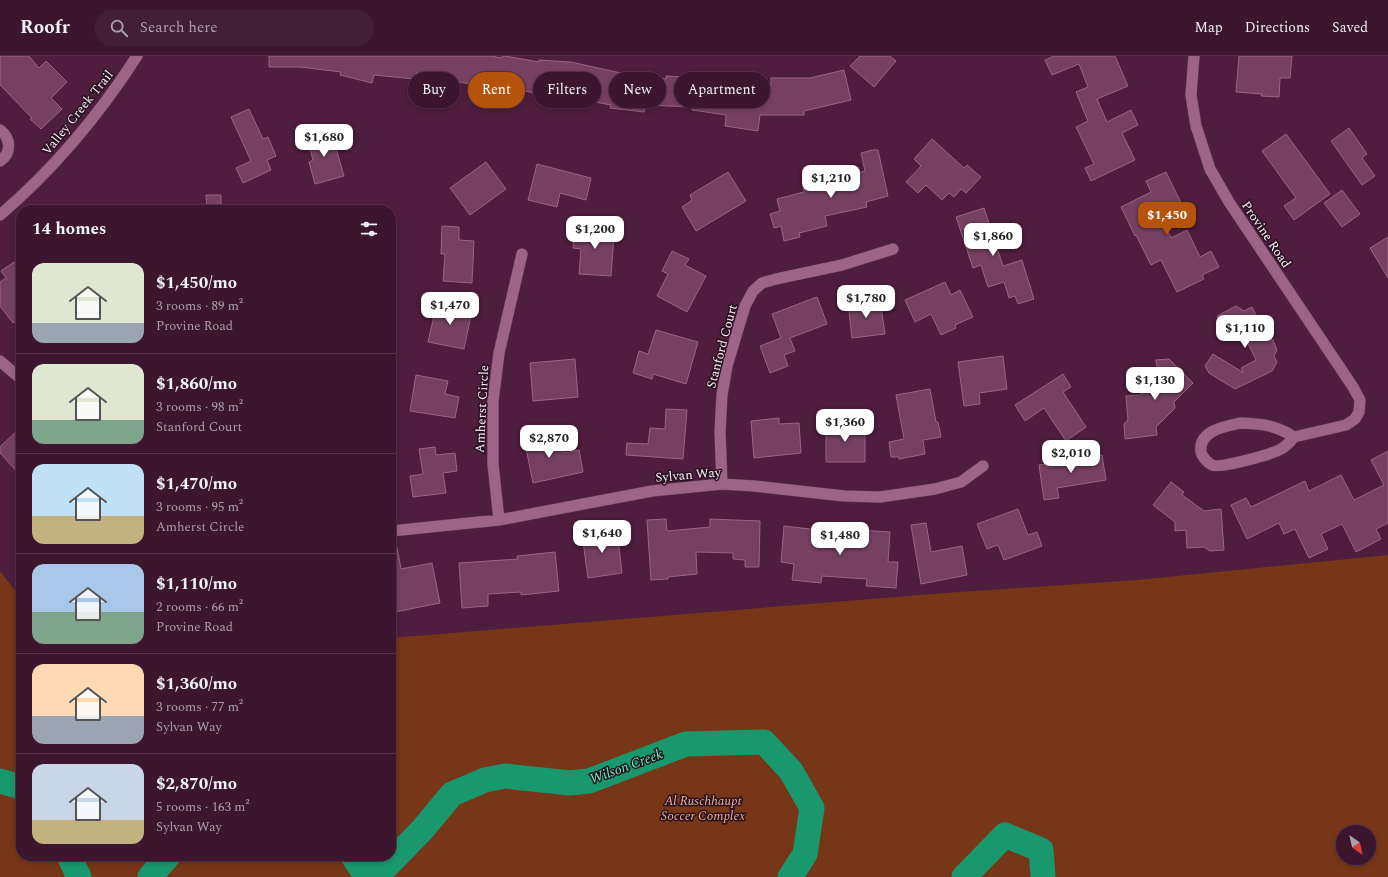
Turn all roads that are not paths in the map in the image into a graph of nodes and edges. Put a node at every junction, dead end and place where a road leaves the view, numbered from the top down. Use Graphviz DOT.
graph roads {
  1 [pos="137,56"];
  2 [pos="1194,56"];
  3 [pos="0,130"];
  4 [pos="0,161"];
  5 [pos="0,214"];
  6 [pos="893,249"];
  7 [pos="522,254"];
  8 [pos="0,361"];
  9 [pos="16,375"];
  10 [pos="1294,437"];
  11 [pos="982,466"];
  12 [pos="722,484"];
  13 [pos="499,520"];
  14 [pos="396,530"];
  1 -- 5 [label="street, Valley Creek Trail"];
  2 -- 10 [label="street, Provine Road"];
  3 -- 4 [label="street"];
  6 -- 12 [label="street, Stanford Court"];
  7 -- 13 [label="street, Amherst Circle"];
  8 -- 9 [label="street"];
  10 -- 10 [label="street"];
  11 -- 12 [label="street, Sylvan Way"];
  12 -- 13 [label="street, Sylvan Way"];
  13 -- 14 [label="street, Sylvan Way"];
}
